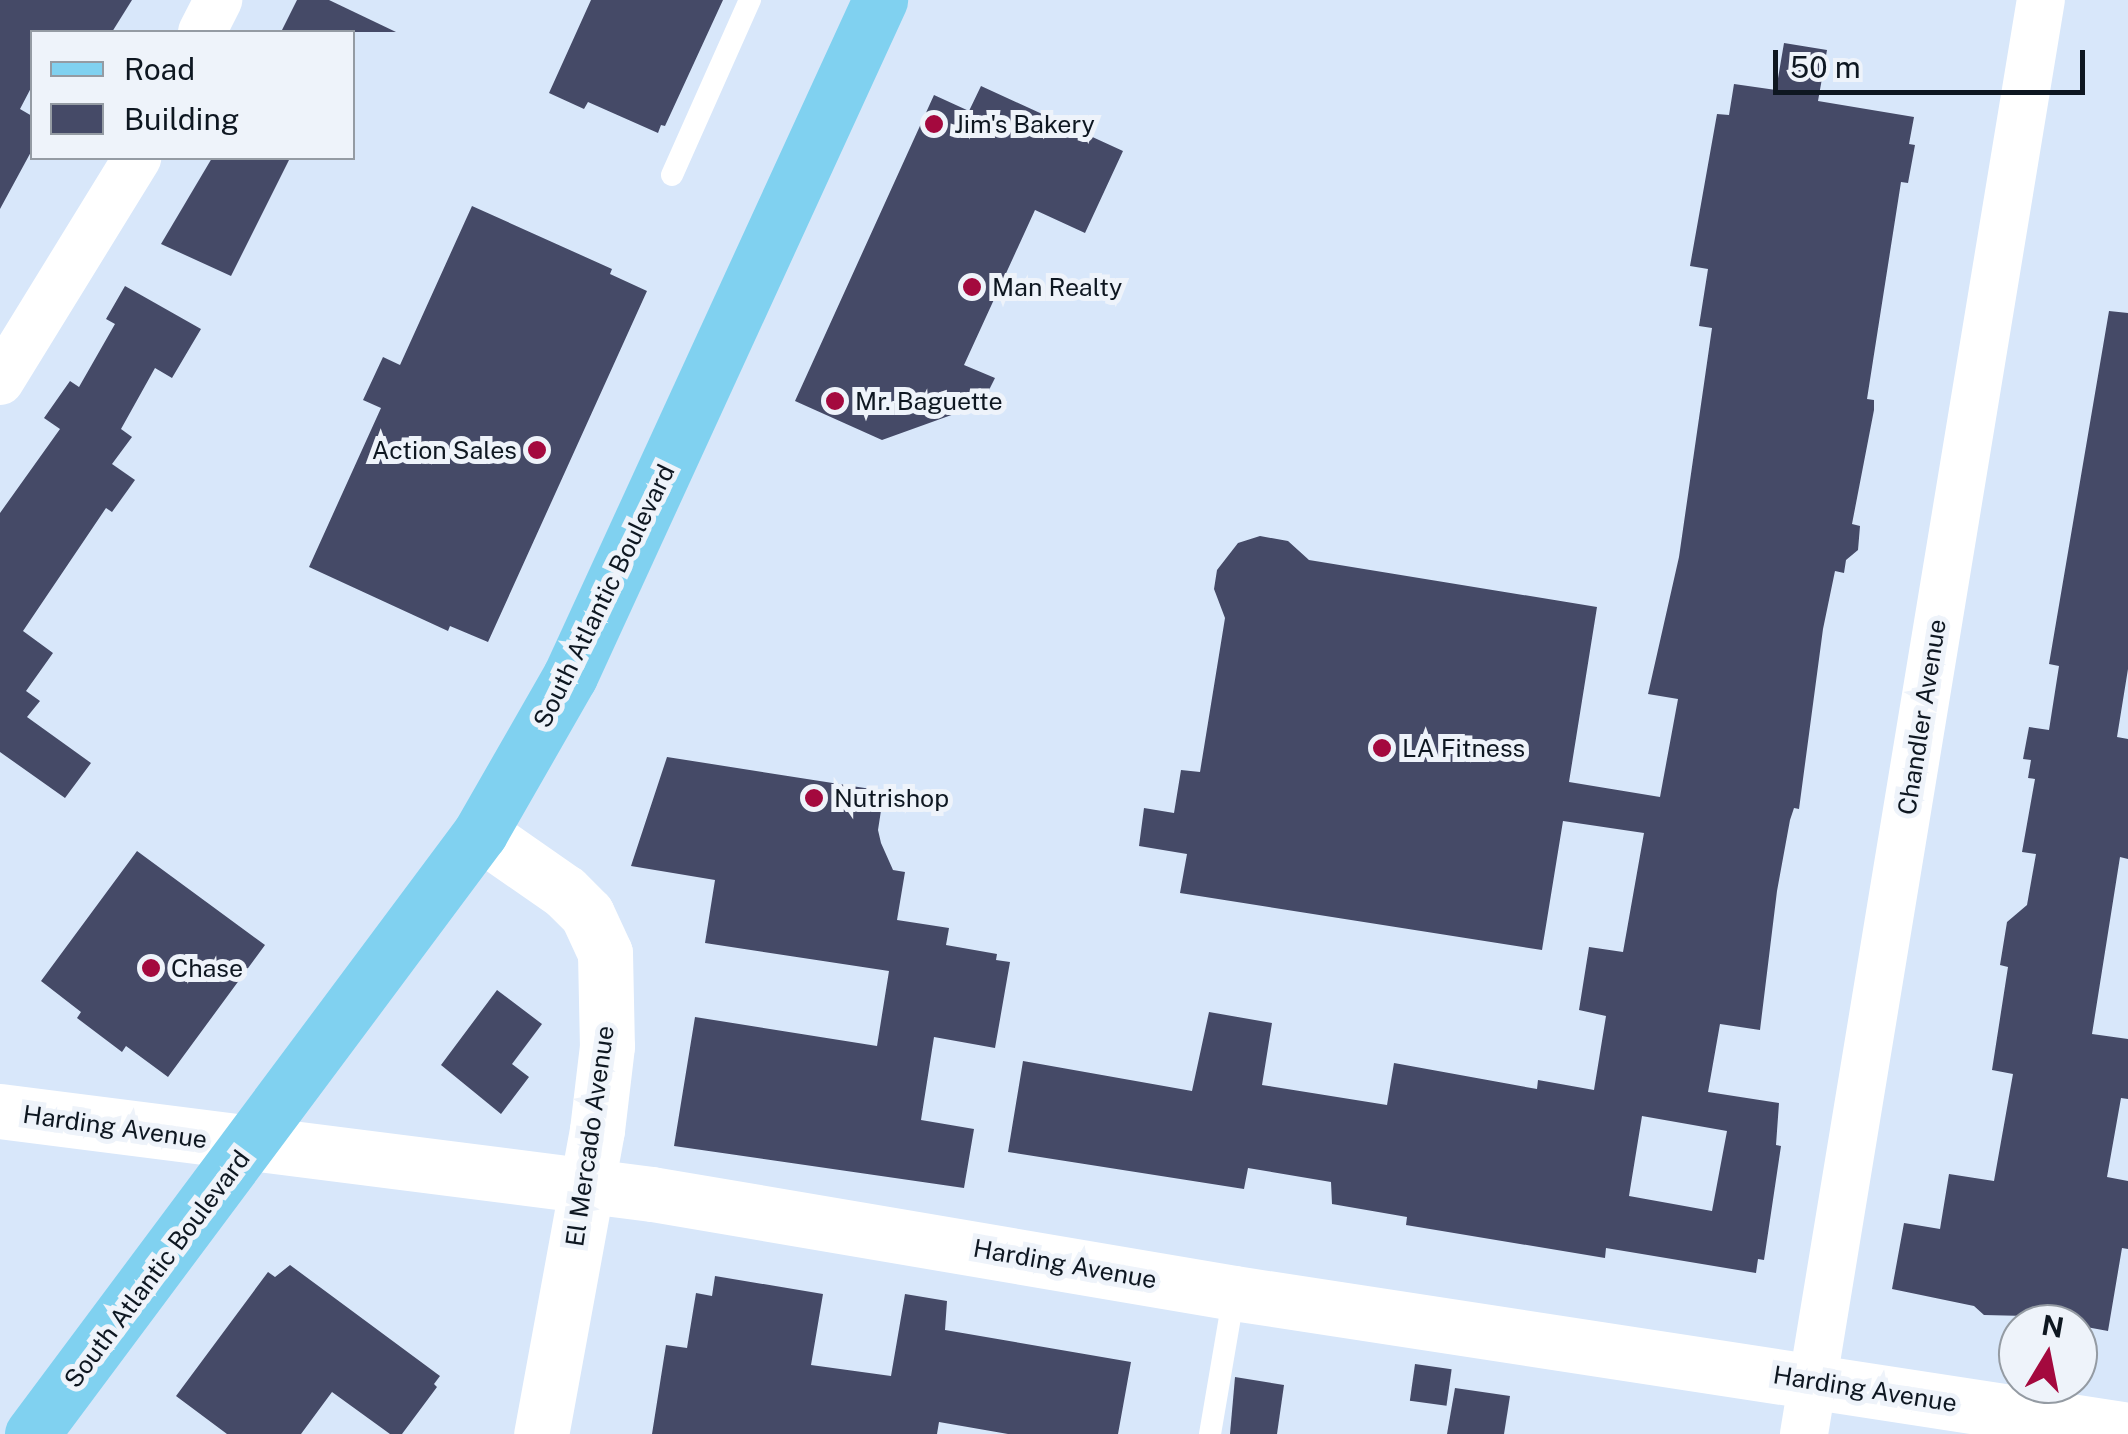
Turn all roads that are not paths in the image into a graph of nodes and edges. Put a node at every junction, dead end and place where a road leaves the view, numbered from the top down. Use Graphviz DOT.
graph roads {
  1 [pos="218,0"];
  2 [pos="750,0"];
  3 [pos="880,0"];
  4 [pos="2040,0"];
  5 [pos="203,30"];
  6 [pos="136,160"];
  7 [pos="672,175"];
  8 [pos="0,381"];
  9 [pos="480,833"];
  10 [pos="0,1111"];
  11 [pos="250,1145"];
  12 [pos="586,1186"];
  13 [pos="1234,1293"];
  14 [pos="1813,1380"];
  15 [pos="538,1412"];
  16 [pos="2128,1430"];
  17 [pos="32,1434"];
  18 [pos="1210,1434"];
  19 [pos="1804,1434"];
  1 -- 5 [label="street"];
  2 -- 7 [label="lane"];
  3 -- 9 [label="main road, South Atlantic Boulevard"];
  4 -- 14 [label="street, Chandler Avenue"];
  6 -- 8 [label="street"];
  9 -- 11 [label="main road, South Atlantic Boulevard"];
  9 -- 12 [label="street, El Mercado Avenue"];
  10 -- 11 [label="street, Harding Avenue"];
  11 -- 12 [label="street, Harding Avenue"];
  11 -- 17 [label="main road, South Atlantic Boulevard"];
  12 -- 13 [label="street, Harding Avenue"];
  12 -- 15 [label="street, El Mercado Avenue"];
  13 -- 14 [label="street, Harding Avenue"];
  13 -- 18 [label="lane"];
  14 -- 16 [label="street, Harding Avenue"];
  14 -- 19 [label="street, Chandler Avenue"];
}
